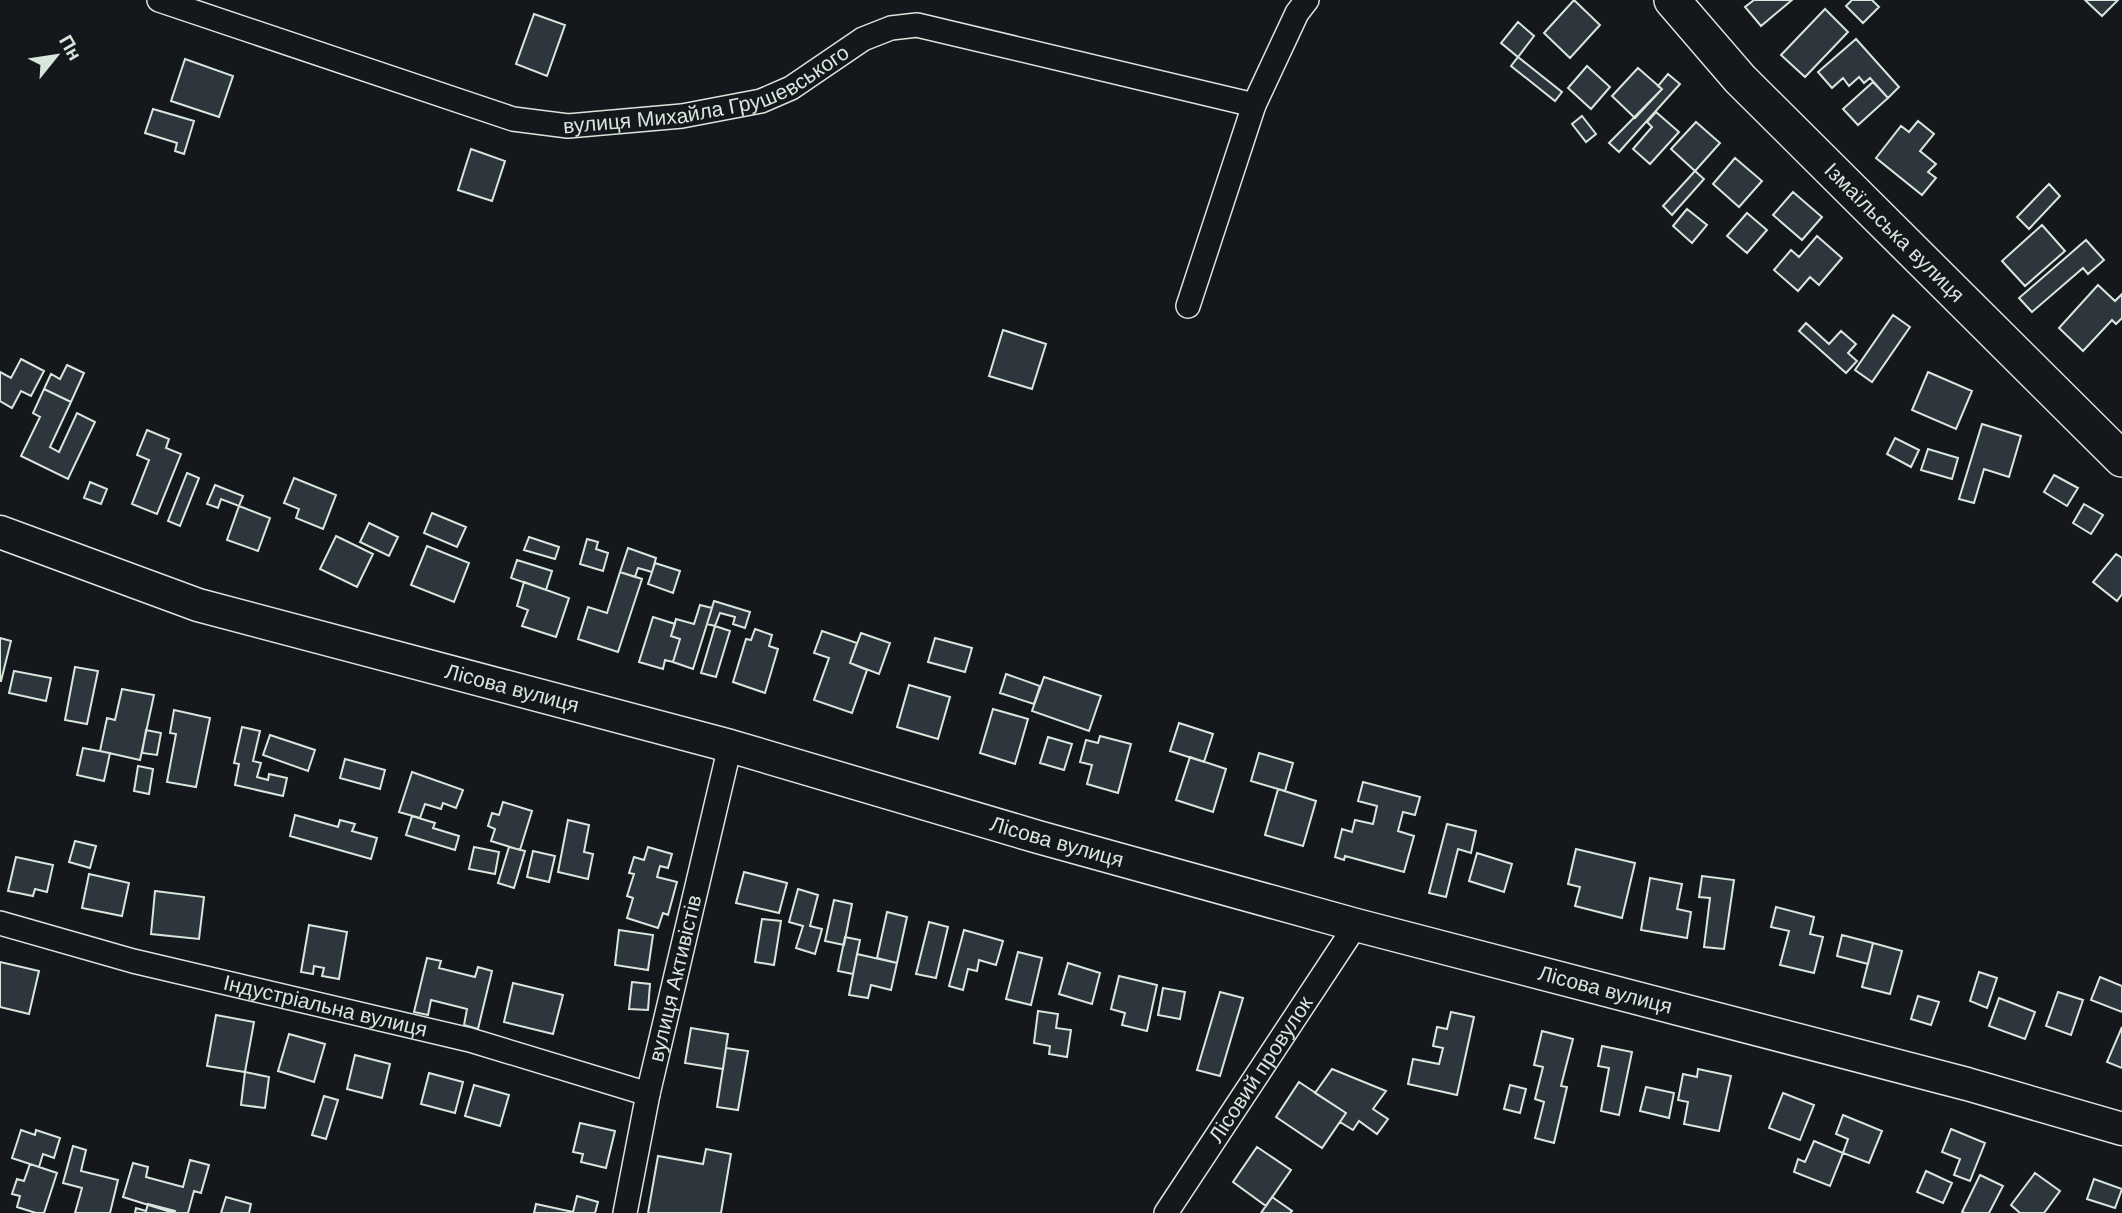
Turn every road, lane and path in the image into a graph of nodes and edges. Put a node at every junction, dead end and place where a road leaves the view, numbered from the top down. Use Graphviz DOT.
graph roads {
  1 [pos="159,0"];
  2 [pos="1307,0"];
  3 [pos="1672,0"];
  4 [pos="1254,105"];
  5 [pos="1188,306"];
  6 [pos="2122,459"];
  7 [pos="0,532"];
  8 [pos="730,746"];
  9 [pos="0,923"];
  10 [pos="1356,925"];
  11 [pos="648,1094"];
  12 [pos="2122,1129"];
  13 [pos="625,1213"];
  14 [pos="1166,1213"];
  1 -- 4 [label="street, вулиця Михайла Грушевського"];
  2 -- 4 [label="street"];
  3 -- 6 [label="main road, Ізмаїльська вулиця"];
  4 -- 5 [label="street"];
  7 -- 8 [label="street, Лісова вулиця"];
  8 -- 10 [label="street, Лісова вулиця"];
  8 -- 11 [label="street, вулиця Активістів"];
  9 -- 11 [label="street, Індустріальна вулиця"];
  10 -- 12 [label="street, Лісова вулиця"];
  10 -- 14 [label="street, Лісовий провулок"];
  11 -- 13 [label="street, вулиця Активістів"];
}
